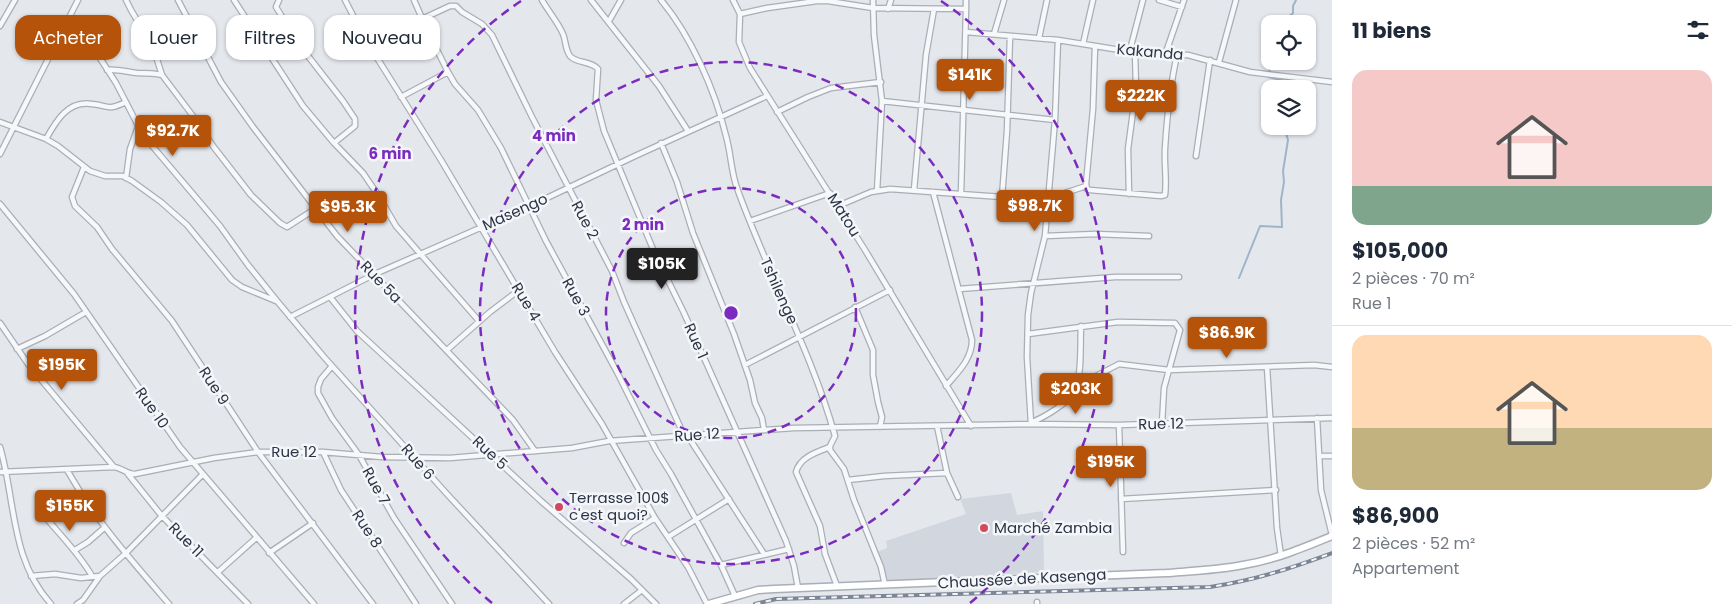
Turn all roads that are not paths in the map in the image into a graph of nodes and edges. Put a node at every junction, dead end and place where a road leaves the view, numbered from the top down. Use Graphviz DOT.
graph roads {
  1 [pos="15,0"];
  2 [pos="78,0"];
  3 [pos="126,0"];
  4 [pos="178,0"];
  5 [pos="185,0"];
  6 [pos="234,0"];
  7 [pos="280,0"];
  8 [pos="345,0"];
  9 [pos="414,0"];
  10 [pos="542,0"];
  11 [pos="591,0"];
  12 [pos="621,0"];
  13 [pos="661,0"];
  14 [pos="733,0"];
  15 [pos="873,0"];
  16 [pos="891,0"];
  17 [pos="966,0"];
  18 [pos="1004,0"];
  19 [pos="1047,0"];
  20 [pos="1093,0"];
  21 [pos="1143,0"];
  22 [pos="1160,0"];
  23 [pos="1184,0"];
  24 [pos="1236,0"];
  25 [pos="182,6"];
  26 [pos="1182,7"];
  27 [pos="873,8"];
  28 [pos="888,9"];
  29 [pos="934,9"];
  30 [pos="966,9"];
  31 [pos="740,14"];
  32 [pos="70,15"];
  33 [pos="420,15"];
  34 [pos="431,15"];
  35 [pos="609,21"];
  36 [pos="0,26"];
  37 [pos="966,32"];
  38 [pos="994,34"];
  39 [pos="1010,36"];
  40 [pos="1040,38"];
  41 [pos="1058,40"];
  42 [pos="1083,44"];
  43 [pos="1095,46"];
  44 [pos="1133,51"];
  45 [pos="1165,55"];
  46 [pos="1177,55"];
  47 [pos="440,56"];
  48 [pos="47,60"];
  49 [pos="101,60"];
  50 [pos="1210,60"];
  51 [pos="1220,62"];
  52 [pos="107,70"];
  53 [pos="448,72"];
  54 [pos="162,75"];
  55 [pos="881,82"];
  56 [pos="1332,82"];
  57 [pos="767,96"];
  58 [pos="401,97"];
  59 [pos="882,101"];
  60 [pos="126,102"];
  61 [pos="922,105"];
  62 [pos="964,110"];
  63 [pos="778,112"];
  64 [pos="1008,115"];
  65 [pos="721,117"];
  66 [pos="1055,120"];
  67 [pos="0,122"];
  68 [pos="13,126"];
  69 [pos="138,127"];
  70 [pos="688,131"];
  71 [pos="46,139"];
  72 [pos="334,143"];
  73 [pos="662,144"];
  74 [pos="0,154"];
  75 [pos="1196,156"];
  76 [pos="618,164"];
  77 [pos="84,167"];
  78 [pos="126,178"];
  79 [pos="1086,186"];
  80 [pos="568,188"];
  81 [pos="914,190"];
  82 [pos="877,191"];
  83 [pos="933,192"];
  84 [pos="830,193"];
  85 [pos="961,194"];
  86 [pos="1129,194"];
  87 [pos="1002,197"];
  88 [pos="1047,202"];
  89 [pos="0,204"];
  90 [pos="530,206"];
  91 [pos="838,206"];
  92 [pos="315,209"];
  93 [pos="750,221"];
  94 [pos="480,228"];
  95 [pos="1045,236"];
  96 [pos="1149,236"];
  97 [pos="421,254"];
  98 [pos="375,274"];
  99 [pos="1179,277"];
  100 [pos="1033,284"];
  101 [pos="959,289"];
  102 [pos="519,290"];
  103 [pos="890,290"];
  104 [pos="330,297"];
  105 [pos="277,301"];
  106 [pos="855,307"];
  107 [pos="86,312"];
  108 [pos="290,317"];
  109 [pos="479,321"];
  110 [pos="0,323"];
  111 [pos="1081,326"];
  112 [pos="1028,334"];
  113 [pos="800,337"];
  114 [pos="17,349"];
  115 [pos="447,350"];
  116 [pos="745,365"];
  117 [pos="332,366"];
  118 [pos="1267,367"];
  119 [pos="1332,367"];
  120 [pos="1169,370"];
  121 [pos="946,386"];
  122 [pos="1076,390"];
  123 [pos="1316,418"];
  124 [pos="1332,418"];
  125 [pos="1270,421"];
  126 [pos="1032,423"];
  127 [pos="1162,424"];
  128 [pos="1119,425"];
  129 [pos="938,426"];
  130 [pos="971,426"];
  131 [pos="833,427"];
  132 [pos="880,427"];
  133 [pos="764,430"];
  134 [pos="737,432"];
  135 [pos="686,436"];
  136 [pos="650,439"];
  137 [pos="610,441"];
  138 [pos="0,447"];
  139 [pos="830,447"];
  140 [pos="535,451"];
  141 [pos="258,452"];
  142 [pos="323,452"];
  143 [pos="359,455"];
  144 [pos="493,456"];
  145 [pos="1319,456"];
  146 [pos="1332,456"];
  147 [pos="415,458"];
  148 [pos="192,462"];
  149 [pos="114,467"];
  150 [pos="67,470"];
  151 [pos="7,471"];
  152 [pos="0,472"];
  153 [pos="127,472"];
  154 [pos="947,473"];
  155 [pos="203,474"];
  156 [pos="848,480"];
  157 [pos="1276,490"];
  158 [pos="82,496"];
  159 [pos="958,497"];
  160 [pos="729,499"];
  161 [pos="1122,499"];
  162 [pos="161,515"];
  163 [pos="654,518"];
  164 [pos="696,520"];
  165 [pos="313,523"];
  166 [pos="104,528"];
  167 [pos="1332,536"];
  168 [pos="668,537"];
  169 [pos="256,538"];
  170 [pos="624,543"];
  171 [pos="789,549"];
  172 [pos="75,550"];
  173 [pos="1124,552"];
  174 [pos="126,553"];
  175 [pos="269,553"];
  176 [pos="764,554"];
  177 [pos="1281,556"];
  178 [pos="721,565"];
  179 [pos="218,572"];
  180 [pos="31,576"];
  181 [pos="92,576"];
  182 [pos="100,576"];
  183 [pos="885,585"];
  184 [pos="836,586"];
  185 [pos="798,588"];
  186 [pos="642,590"];
  187 [pos="735,596"];
  188 [pos="51,604"];
  189 [pos="77,604"];
  190 [pos="169,604"];
  191 [pos="248,604"];
  192 [pos="314,604"];
  193 [pos="373,604"];
  194 [pos="416,604"];
  195 [pos="452,604"];
  196 [pos="549,604"];
  197 [pos="624,604"];
  198 [pos="656,604"];
  199 [pos="708,604"];
  1 -- 36 [label="street"];
  2 -- 32 [label="street"];
  3 -- 54 [label="street"];
  4 -- 25 [label="street, Rue 5a"];
  5 -- 25 [label="street"];
  6 -- 72 [label="street"];
  7 -- 72 [label="street"];
  8 -- 58 [label="street, Rue 4"];
  9 -- 33 [label="street, Rue 3"];
  10 -- 76 [label="street, Rue 1"];
  11 -- 35 [label="street"];
  12 -- 35 [label="street"];
  13 -- 65 [label="street, Tshilenge"];
  14 -- 31 [label="street, Matou"];
  15 -- 27 [label="street"];
  16 -- 28 [label="street"];
  17 -- 30 [label="street"];
  18 -- 38 [label="street"];
  19 -- 40 [label="street"];
  20 -- 42 [label="street"];
  21 -- 44 [label="street"];
  22 -- 26 [label="street"];
  23 -- 26 [label="street"];
  24 -- 51 [label="street"];
  25 -- 92 [label="street, Rue 5a"];
  26 -- 45 [label="street"];
  27 -- 28 [label="street"];
  27 -- 31 [label="street"];
  27 -- 55 [label="street"];
  28 -- 29 [label="street"];
  29 -- 30 [label="street"];
  29 -- 61 [label="street"];
  30 -- 37 [label="street"];
  31 -- 57 [label="street, Matou"];
  34 -- 80 [label="street, Rue 2"];
  35 -- 70 [label="street"];
  37 -- 38 [label="street, Kakanda"];
  37 -- 62 [label="street"];
  38 -- 39 [label="street, Kakanda"];
  39 -- 40 [label="street, Kakanda"];
  39 -- 64 [label="street"];
  40 -- 41 [label="street, Kakanda"];
  41 -- 42 [label="street, Kakanda"];
  41 -- 66 [label="street"];
  42 -- 43 [label="street, Kakanda"];
  43 -- 44 [label="street, Kakanda"];
  43 -- 79 [label="street"];
  44 -- 45 [label="street, Kakanda"];
  44 -- 86 [label="street"];
  45 -- 46 [label="street, Kakanda"];
  46 -- 50 [label="street, Kakanda"];
  46 -- 86 [label="street"];
  47 -- 53 [label="street, Rue 3"];
  48 -- 68 [label="street"];
  49 -- 52 [label="street, Rue 6"];
  50 -- 51 [label="street, Kakanda"];
  50 -- 75 [label="street"];
  51 -- 56 [label="street, Kakanda"];
  52 -- 54 [label="street"];
  52 -- 60 [label="street, Rue 6"];
  53 -- 58 [label="street"];
  53 -- 90 [label="street, Rue 3"];
  54 -- 92 [label="street"];
  55 -- 59 [label="street"];
  55 -- 63 [label="street"];
  57 -- 63 [label="street, Matou"];
  57 -- 65 [label="street, Masengo"];
  58 -- 94 [label="street, Rue 4"];
  59 -- 61 [label="street"];
  59 -- 82 [label="street"];
  60 -- 69 [label="street, Rue 6"];
  60 -- 71 [label="street"];
  61 -- 62 [label="street"];
  61 -- 81 [label="street"];
  62 -- 64 [label="street"];
  62 -- 85 [label="street"];
  63 -- 84 [label="street, Matou"];
  64 -- 66 [label="street"];
  64 -- 87 [label="street"];
  65 -- 70 [label="street, Masengo"];
  65 -- 93 [label="street, Tshilenge"];
  66 -- 88 [label="street"];
  67 -- 68 [label="street"];
  68 -- 71 [label="street"];
  68 -- 74 [label="street"];
  69 -- 78 [label="street"];
  69 -- 105 [label="street, Rue 6"];
  70 -- 73 [label="street, Masengo"];
  71 -- 77 [label="street"];
  72 -- 97 [label="street"];
  73 -- 76 [label="street, Masengo"];
  73 -- 116 [label="street"];
  76 -- 80 [label="street, Masengo"];
  76 -- 134 [label="street, Rue 1"];
  77 -- 78 [label="street"];
  77 -- 141 [label="street, Rue 9"];
  78 -- 105 [label="street"];
  79 -- 86 [label="street"];
  79 -- 88 [label="street"];
  80 -- 90 [label="street, Masengo"];
  80 -- 135 [label="street, Rue 2"];
  81 -- 82 [label="street"];
  81 -- 83 [label="street"];
  82 -- 91 [label="street"];
  83 -- 85 [label="street"];
  83 -- 101 [label="street"];
  84 -- 91 [label="street, Matou"];
  84 -- 93 [label="street"];
  85 -- 87 [label="street"];
  87 -- 88 [label="street"];
  88 -- 95 [label="street"];
  89 -- 107 [label="street, Rue 10"];
  90 -- 94 [label="street, Masengo"];
  90 -- 136 [label="street, Rue 3"];
  91 -- 103 [label="street, Matou"];
  92 -- 98 [label="street, Rue 5a"];
  93 -- 113 [label="street, Tshilenge"];
  94 -- 97 [label="street, Masengo"];
  94 -- 102 [label="street, Rue 4"];
  95 -- 96 [label="street"];
  95 -- 100 [label="street"];
  97 -- 98 [label="street, Masengo"];
  97 -- 109 [label="street"];
  98 -- 104 [label="street, Masengo"];
  98 -- 115 [label="street, Rue 5a"];
  99 -- 100 [label="street"];
  100 -- 101 [label="street"];
  100 -- 112 [label="street"];
  101 -- 121 [label="street"];
  102 -- 109 [label="street"];
  102 -- 137 [label="street, Rue 4"];
  103 -- 106 [label="street"];
  103 -- 121 [label="street, Matou"];
  104 -- 108 [label="street, Masengo"];
  104 -- 144 [label="street, Rue 5"];
  105 -- 108 [label="street, Rue 6"];
  106 -- 113 [label="street"];
  106 -- 132 [label="street"];
  107 -- 114 [label="street"];
  107 -- 148 [label="street, Rue 10"];
  108 -- 117 [label="street, Rue 6"];
  109 -- 115 [label="street"];
  110 -- 114 [label="street"];
  111 -- 112 [label="street"];
  111 -- 120 [label="street"];
  111 -- 122 [label="street"];
  112 -- 126 [label="street"];
  113 -- 116 [label="street"];
  113 -- 131 [label="street, Tshilenge"];
  114 -- 149 [label="street"];
  115 -- 140 [label="street, Rue 5a"];
  116 -- 133 [label="street"];
  117 -- 143 [label="street, Rue 7"];
  117 -- 147 [label="street, Rue 6"];
  118 -- 119 [label="street"];
  118 -- 120 [label="street"];
  118 -- 125 [label="street"];
  120 -- 122 [label="street"];
  120 -- 127 [label="street"];
  121 -- 130 [label="street, Matou"];
  122 -- 126 [label="street"];
  123 -- 124 [label="street, Rue 12"];
  123 -- 125 [label="street, Rue 12"];
  123 -- 145 [label="street"];
  125 -- 127 [label="street, Rue 12"];
  125 -- 157 [label="street"];
  126 -- 128 [label="street, Rue 12"];
  126 -- 130 [label="street, Rue 12"];
  127 -- 128 [label="street, Rue 12"];
  128 -- 161 [label="street"];
  129 -- 130 [label="street, Rue 12"];
  129 -- 132 [label="street, Rue 12"];
  129 -- 154 [label="street"];
  131 -- 132 [label="street, Rue 12"];
  131 -- 133 [label="street, Rue 12"];
  131 -- 139 [label="street, Tshilenge"];
  133 -- 134 [label="street, Rue 12"];
  134 -- 135 [label="street, Rue 12"];
  134 -- 171 [label="street, Rue 1"];
  135 -- 136 [label="street, Rue 12"];
  135 -- 160 [label="street, Rue 2"];
  136 -- 137 [label="street, Rue 12"];
  136 -- 164 [label="street, Rue 3"];
  137 -- 140 [label="street, Rue 12"];
  137 -- 163 [label="street, Rue 4"];
  138 -- 151 [label="street"];
  139 -- 156 [label="street"];
  139 -- 184 [label="street"];
  140 -- 144 [label="street, Rue 12"];
  141 -- 142 [label="street, Rue 12"];
  141 -- 148 [label="street, Rue 12"];
  141 -- 165 [label="street, Rue 9"];
  142 -- 143 [label="street, Rue 12"];
  142 -- 194 [label="street, Rue 8"];
  143 -- 147 [label="street, Rue 12"];
  143 -- 195 [label="street, Rue 7"];
  144 -- 147 [label="street, Rue 12"];
  144 -- 186 [label="street, Rue 5"];
  145 -- 146 [label="street"];
  145 -- 167 [label="street"];
  147 -- 196 [label="street, Rue 6"];
  148 -- 153 [label="street, Rue 12"];
  148 -- 155 [label="street, Rue 10"];
  149 -- 150 [label="street, Rue 12"];
  149 -- 153 [label="street, Rue 12"];
  150 -- 151 [label="street, Rue 12"];
  150 -- 158 [label="street"];
  151 -- 152 [label="street, Rue 12"];
  151 -- 180 [label="street"];
  153 -- 162 [label="street, Rue 11"];
  154 -- 156 [label="street"];
  154 -- 159 [label="street"];
  155 -- 162 [label="street"];
  155 -- 169 [label="street, Rue 10"];
  156 -- 183 [label="street"];
  157 -- 161 [label="street"];
  157 -- 177 [label="street"];
  158 -- 166 [label="street"];
  158 -- 172 [label="street"];
  160 -- 164 [label="street"];
  160 -- 176 [label="street, Rue 2"];
  161 -- 173 [label="street"];
  162 -- 174 [label="street"];
  162 -- 179 [label="street, Rue 11"];
  163 -- 168 [label="street, Rue 4"];
  163 -- 170 [label="street"];
  164 -- 168 [label="street"];
  164 -- 178 [label="street, Rue 3"];
  165 -- 175 [label="street"];
  165 -- 193 [label="street, Rue 9"];
  166 -- 172 [label="street"];
  166 -- 174 [label="street"];
  167 -- 177 [label="main road, Chaussée de Kasenga"];
  168 -- 199 [label="street, Rue 4"];
  169 -- 175 [label="street, Rue 10"];
  169 -- 179 [label="street"];
  171 -- 176 [label="street"];
  171 -- 185 [label="street, Rue 1"];
  172 -- 181 [label="street"];
  174 -- 182 [label="street"];
  174 -- 190 [label="street"];
  175 -- 192 [label="street, Rue 10"];
  176 -- 178 [label="street"];
  177 -- 183 [label="main road, Chaussée de Kasenga"];
  178 -- 187 [label="street, Rue 3"];
  179 -- 191 [label="street, Rue 11"];
  180 -- 181 [label="street"];
  180 -- 188 [label="street"];
  181 -- 182 [label="street"];
  182 -- 189 [label="street"];
  183 -- 184 [label="main road, Chaussée de Kasenga"];
  184 -- 185 [label="main road, Chaussée de Kasenga"];
  185 -- 187 [label="main road, Chaussée de Kasenga"];
  186 -- 197 [label="street"];
  186 -- 198 [label="street, Rue 5"];
  187 -- 199 [label="main road, Chaussée de Kasenga"];
}
